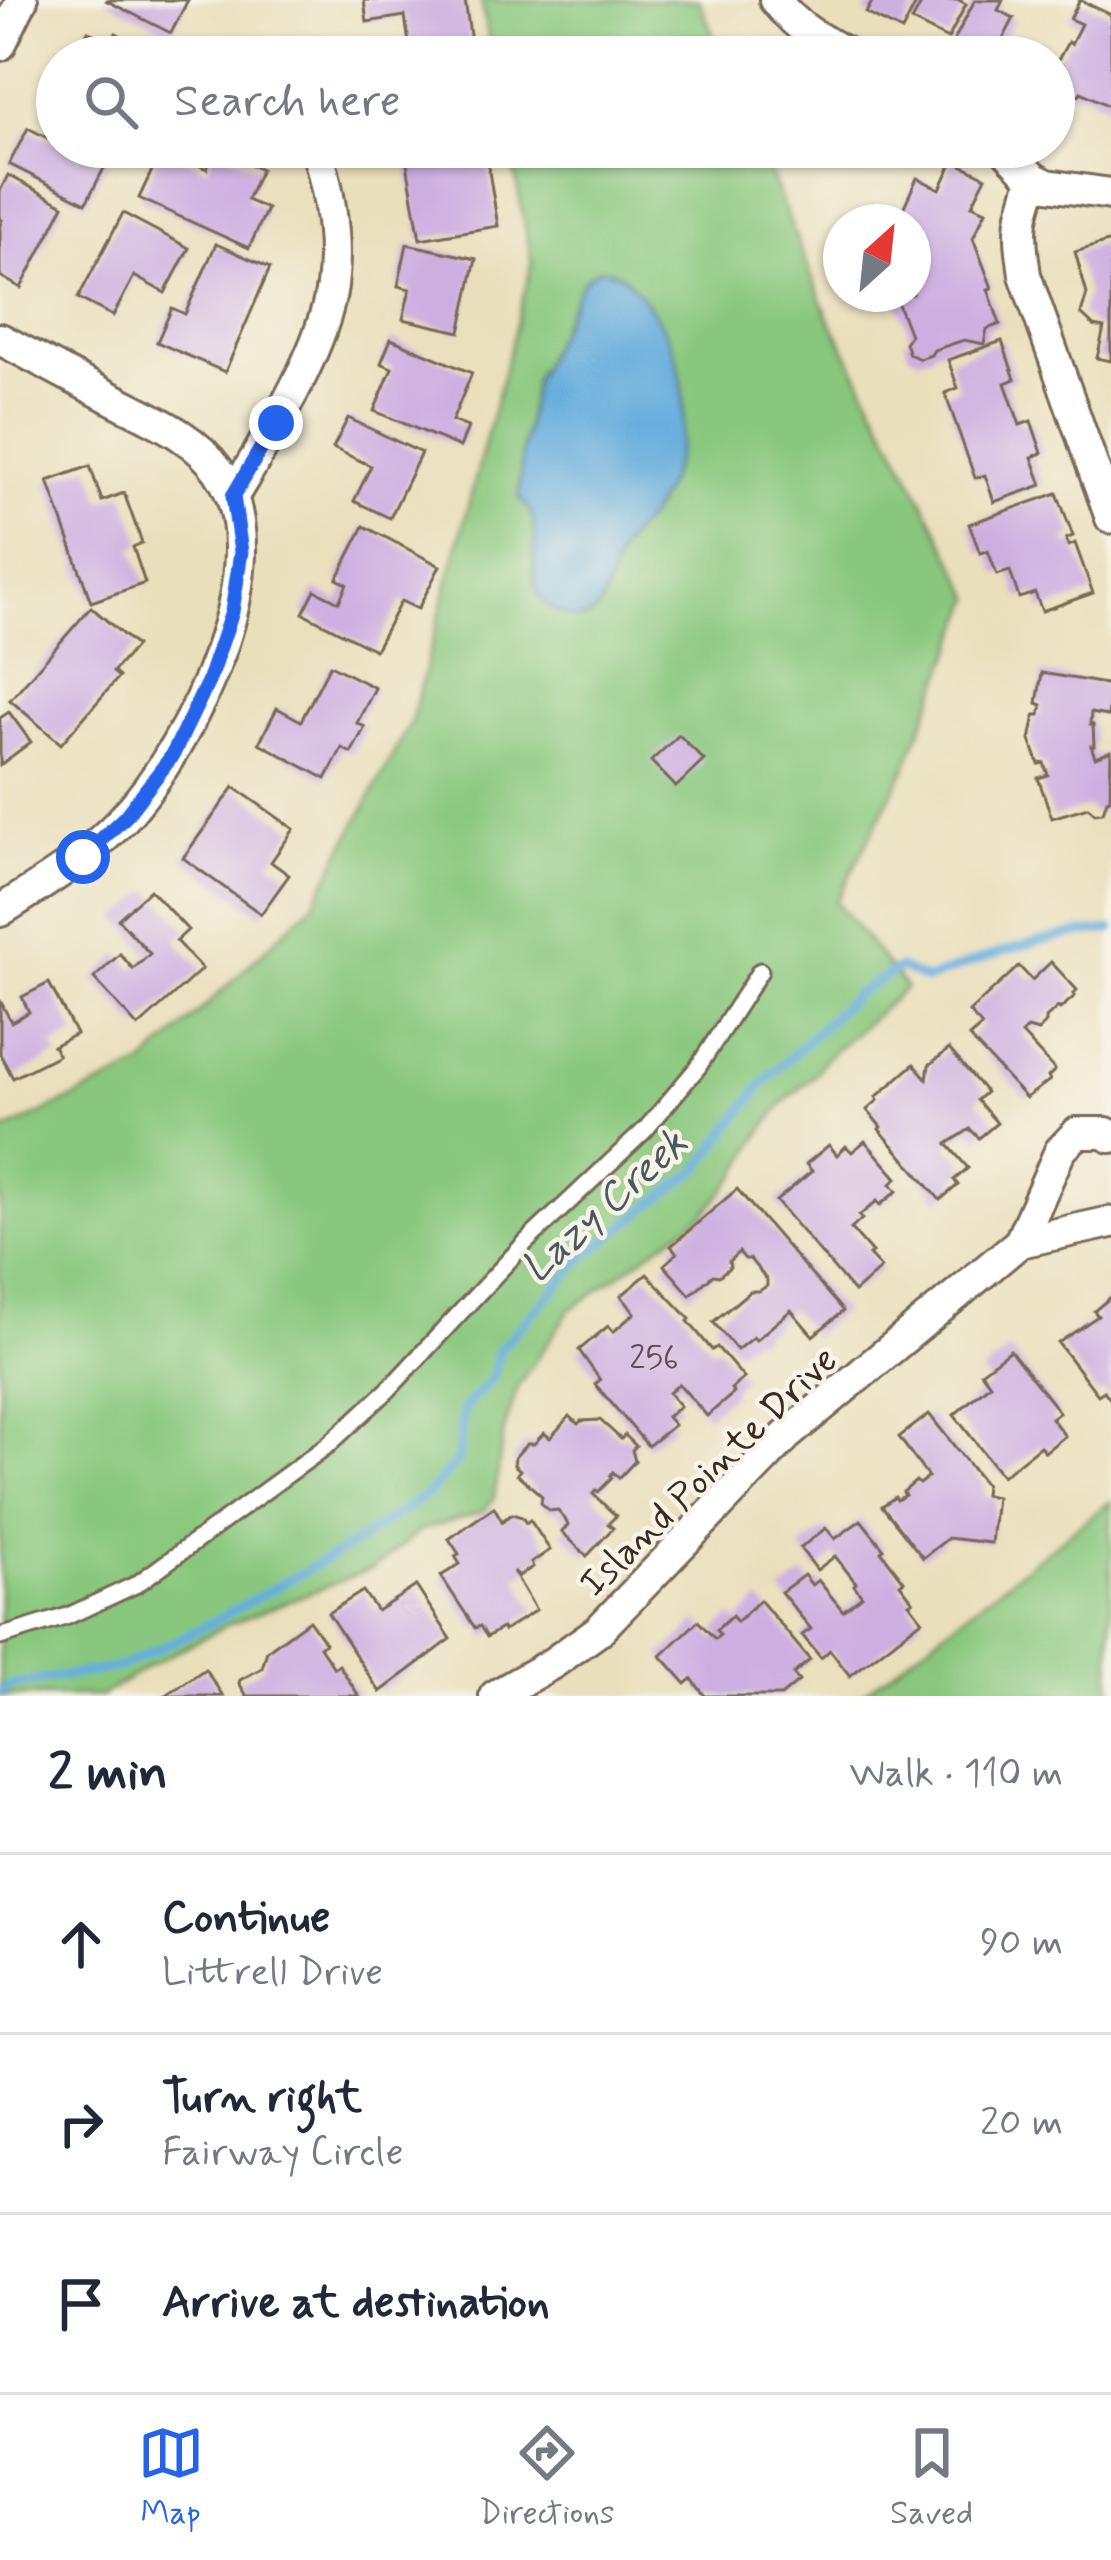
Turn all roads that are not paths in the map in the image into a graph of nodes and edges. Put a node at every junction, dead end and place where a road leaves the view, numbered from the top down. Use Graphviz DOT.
graph roads {
  1 [pos="22,0"];
  2 [pos="775,0"];
  3 [pos="813,36"];
  4 [pos="0,45"];
  5 [pos="320,168"];
  6 [pos="1023,168"];
  7 [pos="1033,178"];
  8 [pos="1111,194"];
  9 [pos="0,339"];
  10 [pos="233,496"];
  11 [pos="1111,518"];
  12 [pos="0,911"];
  13 [pos="760,971"];
  14 [pos="1111,1137"];
  15 [pos="1111,1222"];
  16 [pos="1020,1242"];
  17 [pos="0,1637"];
  18 [pos="495,1696"];
  1 -- 4 [label="street"];
  2 -- 3 [label="street"];
  5 -- 10 [label="street"];
  6 -- 7 [label="street"];
  7 -- 8 [label="street"];
  7 -- 11 [label="street"];
  9 -- 10 [label="street"];
  10 -- 12 [label="street"];
  13 -- 17 [label="lane"];
  14 -- 16 [label="street, Island Pointe Drive"];
  15 -- 16 [label="street, Island Pointe Drive"];
  16 -- 18 [label="street, Island Pointe Drive"];
}
